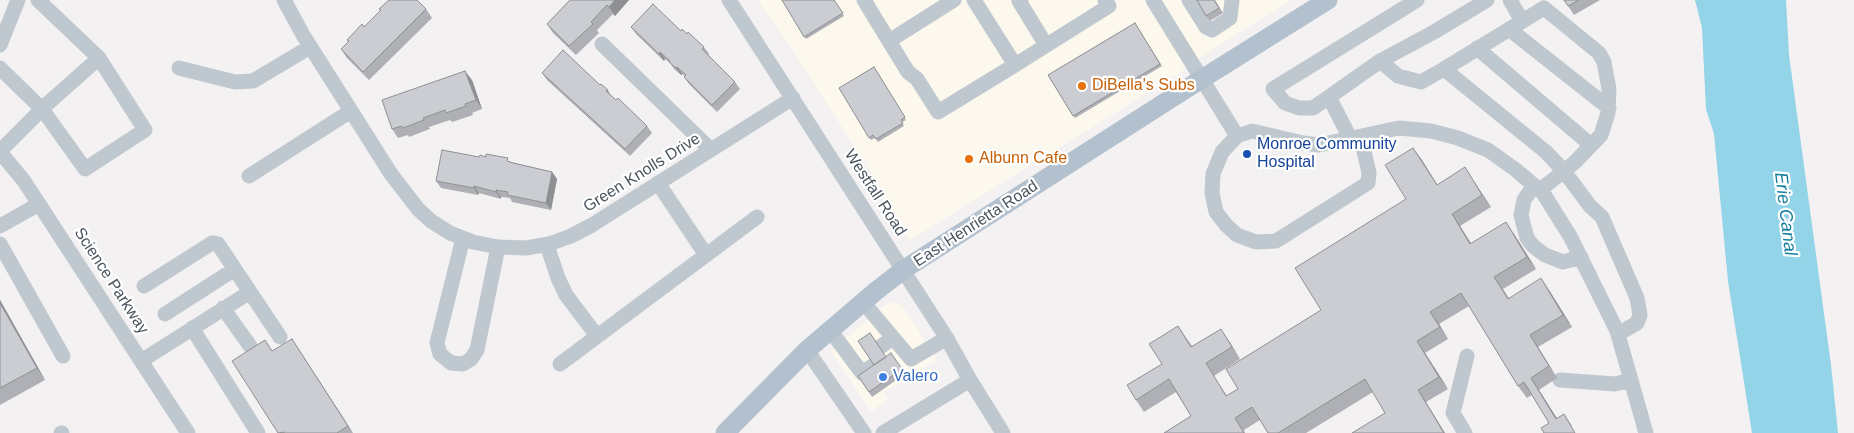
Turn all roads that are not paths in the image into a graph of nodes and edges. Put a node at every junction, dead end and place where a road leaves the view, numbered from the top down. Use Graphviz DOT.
graph roads {
  1 [pos="18,0"];
  2 [pos="38,0"];
  3 [pos="284,0"];
  4 [pos="729,0"];
  5 [pos="954,0"];
  6 [pos="974,0"];
  7 [pos="1021,0"];
  8 [pos="1105,0"];
  9 [pos="1153,0"];
  10 [pos="1189,0"];
  11 [pos="1232,0"];
  12 [pos="1328,0"];
  13 [pos="1487,0"];
  14 [pos="1510,0"];
  15 [pos="867,1"];
  16 [pos="1407,3"];
  17 [pos="1542,4"];
  18 [pos="1522,21"];
  19 [pos="1509,29"];
  20 [pos="889,41"];
  21 [pos="602,44"];
  22 [pos="1046,45"];
  23 [pos="0,46"];
  24 [pos="310,47"];
  25 [pos="1477,48"];
  26 [pos="99,58"];
  27 [pos="1380,61"];
  28 [pos="1015,65"];
  29 [pos="0,68"];
  30 [pos="178,68"];
  31 [pos="1444,69"];
  32 [pos="1202,79"];
  33 [pos="1329,97"];
  34 [pos="793,98"];
  35 [pos="42,108"];
  36 [pos="1608,108"];
  37 [pos="351,111"];
  38 [pos="1237,136"];
  39 [pos="1354,138"];
  40 [pos="1592,145"];
  41 [pos="711,150"];
  42 [pos="0,151"];
  43 [pos="1563,170"];
  44 [pos="250,176"];
  45 [pos="658,183"];
  46 [pos="1537,187"];
  47 [pos="39,204"];
  48 [pos="757,217"];
  49 [pos="0,226"];
  50 [pos="463,238"];
  51 [pos="0,244"];
  52 [pos="547,245"];
  53 [pos="498,247"];
  54 [pos="706,255"];
  55 [pos="1581,257"];
  56 [pos="235,269"];
  57 [pos="903,270"];
  58 [pos="144,286"];
  59 [pos="250,292"];
  60 [pos="863,302"];
  61 [pos="224,308"];
  62 [pos="165,314"];
  63 [pos="192,328"];
  64 [pos="830,330"];
  65 [pos="1618,334"];
  66 [pos="598,336"];
  67 [pos="280,337"];
  68 [pos="947,338"];
  69 [pos="250,346"];
  70 [pos="875,349"];
  71 [pos="807,350"];
  72 [pos="63,356"];
  73 [pos="1467,356"];
  74 [pos="141,361"];
  75 [pos="560,364"];
  76 [pos="970,380"];
  77 [pos="1560,380"];
  78 [pos="1631,380"];
  79 [pos="188,433"];
  80 [pos="258,433"];
  81 [pos="725,433"];
  82 [pos="864,433"];
  83 [pos="883,433"];
  84 [pos="1003,433"];
  85 [pos="1465,433"];
  86 [pos="1646,433"];
  1 -- 23 [label="street"];
  2 -- 26 [label="street"];
  3 -- 24 [label="street, Green Knolls Drive"];
  4 -- 34 [label="street, Westfall Road"];
  5 -- 20 [label="street"];
  6 -- 28 [label="street"];
  7 -- 22 [label="street"];
  8 -- 22 [label="street"];
  9 -- 32 [label="street"];
  10 -- 11 [label="street"];
  12 -- 32 [label="main road, East Henrietta Road"];
  13 -- 27 [label="street"];
  14 -- 18 [label="street"];
  15 -- 20 [label="street"];
  16 -- 33 [label="street"];
  17 -- 18 [label="street"];
  17 -- 36 [label="street"];
  18 -- 19 [label="street"];
  19 -- 25 [label="street"];
  19 -- 36 [label="street"];
  20 -- 28 [label="street"];
  21 -- 41 [label="street"];
  22 -- 28 [label="street"];
  24 -- 30 [label="street"];
  24 -- 37 [label="street, Green Knolls Drive"];
  25 -- 31 [label="street"];
  25 -- 40 [label="street"];
  26 -- 35 [label="street"];
  26 -- 35 [label="street"];
  27 -- 31 [label="street"];
  27 -- 33 [label="street"];
  29 -- 35 [label="street"];
  31 -- 43 [label="street"];
  32 -- 38 [label="street"];
  32 -- 57 [label="main road, East Henrietta Road"];
  33 -- 39 [label="street"];
  34 -- 41 [label="street, Green Knolls Drive"];
  34 -- 57 [label="street, Westfall Road"];
  35 -- 42 [label="street"];
  36 -- 40 [label="street"];
  37 -- 44 [label="street"];
  37 -- 50 [label="street, Green Knolls Drive"];
  38 -- 39 [label="street"];
  38 -- 39 [label="street"];
  39 -- 46 [label="street"];
  40 -- 43 [label="street"];
  41 -- 45 [label="street, Green Knolls Drive"];
  42 -- 47 [label="street, Science Parkway"];
  43 -- 46 [label="street"];
  43 -- 65 [label="street"];
  45 -- 52 [label="street, Green Knolls Drive"];
  45 -- 54 [label="street"];
  46 -- 55 [label="street"];
  46 -- 55 [label="street"];
  47 -- 49 [label="street"];
  47 -- 74 [label="street, Science Parkway"];
  48 -- 54 [label="street"];
  50 -- 53 [label="street, Green Knolls Drive"];
  50 -- 53 [label="street"];
  51 -- 72 [label="street"];
  52 -- 53 [label="street, Green Knolls Drive"];
  52 -- 66 [label="street"];
  54 -- 66 [label="street"];
  55 -- 65 [label="street"];
  56 -- 58 [label="street"];
  56 -- 59 [label="street"];
  56 -- 62 [label="street"];
  57 -- 60 [label="main road, East Henrietta Road"];
  57 -- 68 [label="street, Westfall Road"];
  59 -- 61 [label="street"];
  59 -- 67 [label="street"];
  60 -- 64 [label="main road, East Henrietta Road"];
  60 -- 70 [label="street"];
  61 -- 63 [label="street"];
  61 -- 69 [label="street"];
  63 -- 74 [label="street"];
  63 -- 80 [label="street"];
  64 -- 70 [label="street"];
  64 -- 71 [label="main road, East Henrietta Road"];
  65 -- 78 [label="street"];
  66 -- 75 [label="street"];
  68 -- 70 [label="street"];
  68 -- 76 [label="street, Westfall Road"];
  71 -- 81 [label="main road, East Henrietta Road"];
  71 -- 82 [label="street"];
  73 -- 85 [label="street"];
  74 -- 79 [label="street, Science Parkway"];
  76 -- 83 [label="street"];
  76 -- 84 [label="street, Westfall Road"];
  77 -- 78 [label="street"];
  78 -- 86 [label="street"];
}
